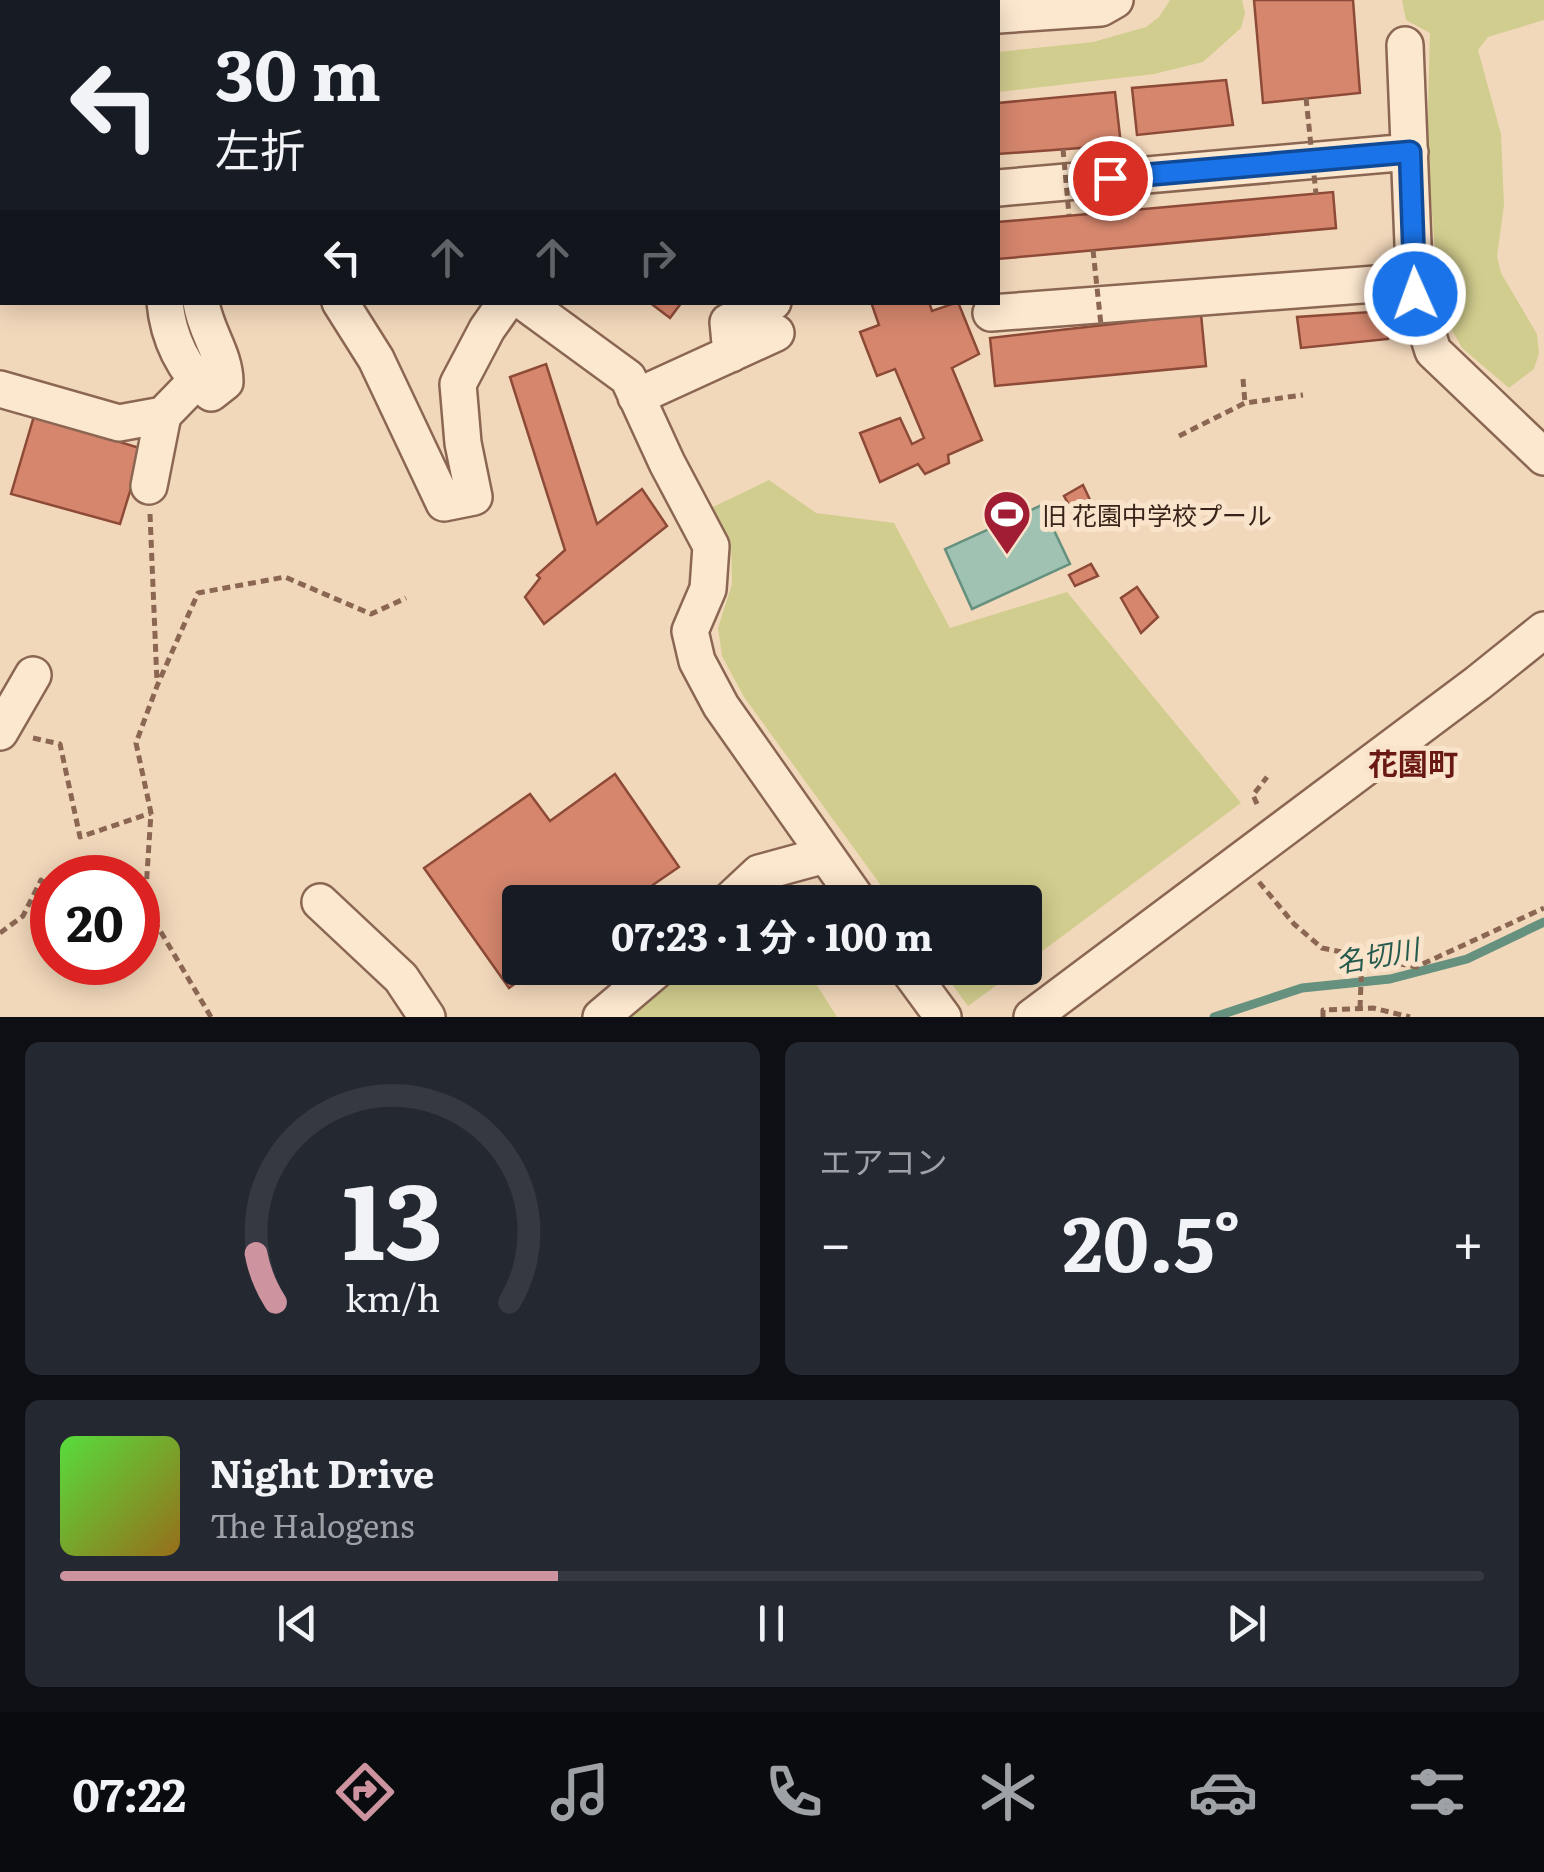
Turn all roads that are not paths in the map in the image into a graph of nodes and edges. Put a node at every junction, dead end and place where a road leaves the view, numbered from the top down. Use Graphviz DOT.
graph roads {
  1 [pos="1115,0"];
  2 [pos="1000,15"];
  3 [pos="1405,46"];
  4 [pos="1410,152"];
  5 [pos="1000,188"];
  6 [pos="1414,281"];
  7 [pos="165,305"];
  8 [pos="201,305"];
  9 [pos="342,305"];
  10 [pos="504,305"];
  11 [pos="528,305"];
  12 [pos="991,312"];
  13 [pos="775,318"];
  14 [pos="196,381"];
  15 [pos="0,388"];
  16 [pos="636,397"];
  17 [pos="162,415"];
  18 [pos="1544,456"];
  19 [pos="150,486"];
  20 [pos="1544,630"];
  21 [pos="33,675"];
  22 [pos="0,732"];
  23 [pos="825,856"];
  24 [pos="747,885"];
  25 [pos="847,885"];
  26 [pos="320,902"];
  27 [pos="639,985"];
  28 [pos="919,985"];
  29 [pos="427,1017"];
  30 [pos="600,1017"];
  31 [pos="943,1017"];
  32 [pos="1032,1017"];
  1 -- 2 [label="street"];
  3 -- 4 [label="street"];
  4 -- 5 [label="street"];
  4 -- 6 [label="street"];
  6 -- 12 [label="street"];
  6 -- 18 [label="street"];
  7 -- 14 [label="street"];
  8 -- 14 [label="street"];
  9 -- 10 [label="street"];
  11 -- 16 [label="street"];
  13 -- 16 [label="street"];
  14 -- 17 [label="street"];
  15 -- 17 [label="street"];
  16 -- 23 [label="street"];
  17 -- 19 [label="street"];
  20 -- 32 [label="street"];
  21 -- 22 [label="street"];
  23 -- 24 [label="street"];
  23 -- 25 [label="street"];
  26 -- 29 [label="street"];
  27 -- 30 [label="street"];
  28 -- 31 [label="street"];
}
